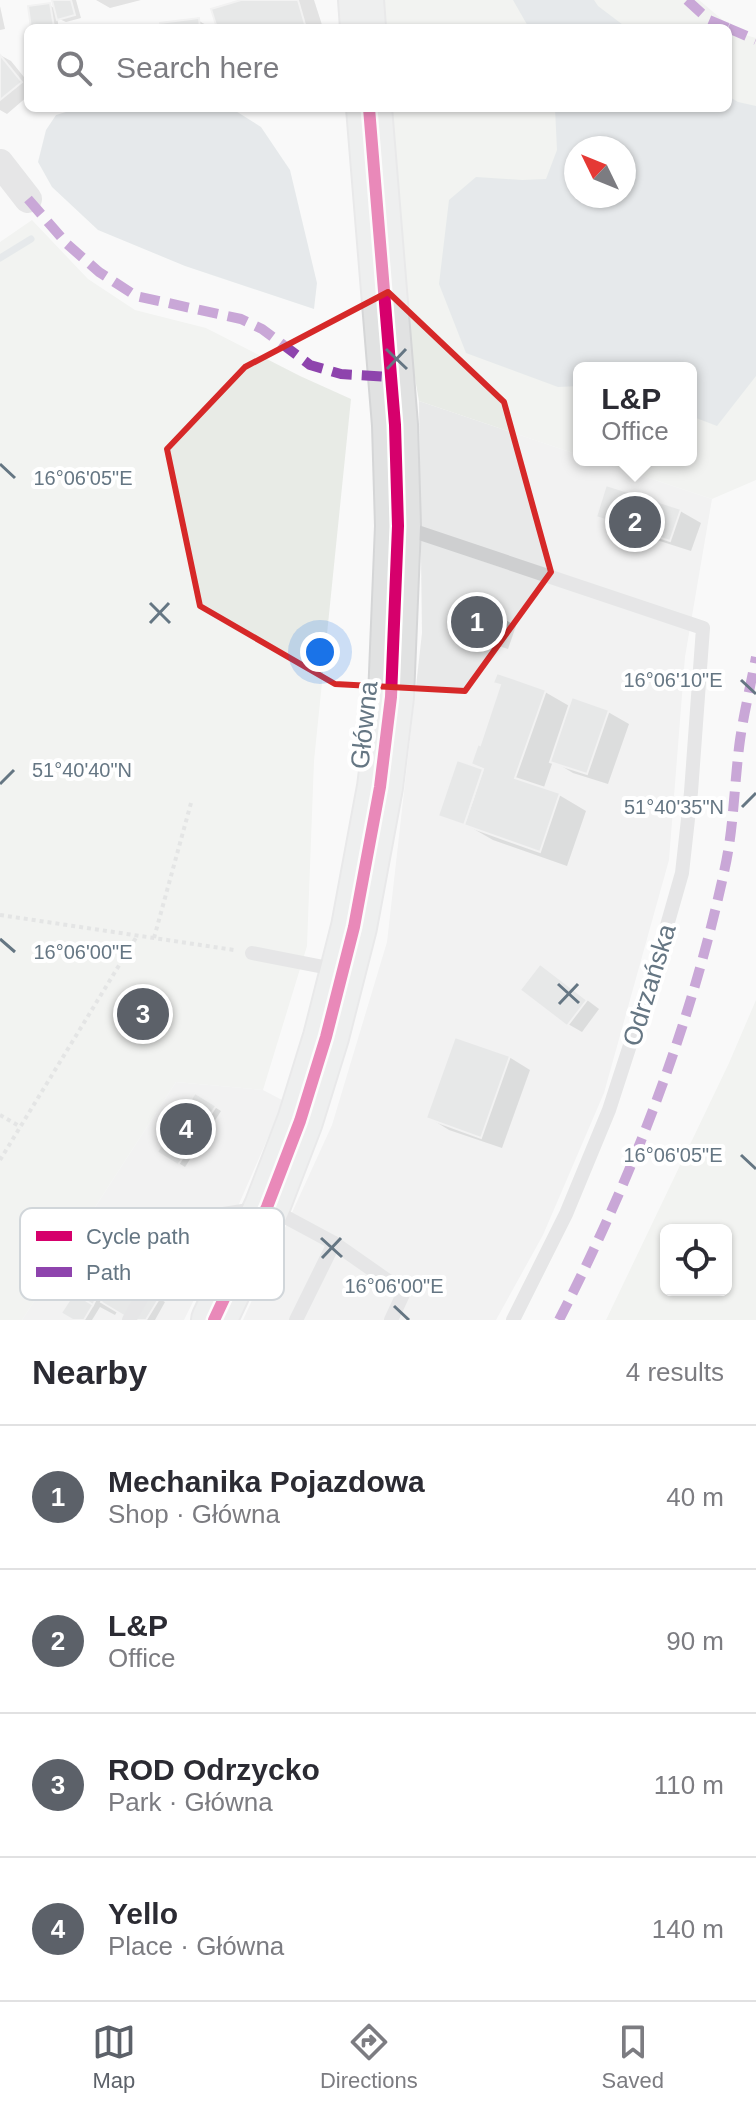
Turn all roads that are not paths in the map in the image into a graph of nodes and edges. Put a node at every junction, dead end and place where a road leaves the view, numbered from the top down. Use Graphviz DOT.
graph roads {
  1 [pos="361,0"];
  2 [pos="363,24"];
  3 [pos="369,112"];
  4 [pos="0,163"];
  5 [pos="28,199"];
  6 [pos="398,526"];
  7 [pos="252,953"];
  8 [pos="343,971"];
  9 [pos="267,1207"];
  10 [pos="261,1208"];
  11 [pos="284,1216"];
  12 [pos="334,1243"];
  13 [pos="140,1300"];
  14 [pos="223,1300"];
  15 [pos="129,1320"];
  16 [pos="214,1320"];
  17 [pos="296,1320"];
  18 [pos="391,1320"];
  19 [pos="513,1320"];
  1 -- 2 [label="main road"];
  3 -- 6 [label="main road, Główna"];
  4 -- 5 [label="street"];
  6 -- 8 [label="main road, Główna"];
  6 -- 19 [label="lane, Odrzańska"];
  7 -- 8 [label="lane"];
  8 -- 9 [label="main road, Główna"];
  9 -- 10 [label="lane"];
  11 -- 12 [label="lane"];
  12 -- 17 [label="lane"];
  12 -- 18 [label="lane"];
  13 -- 15 [label="lane"];
  14 -- 16 [label="main road, Główna"];
}
